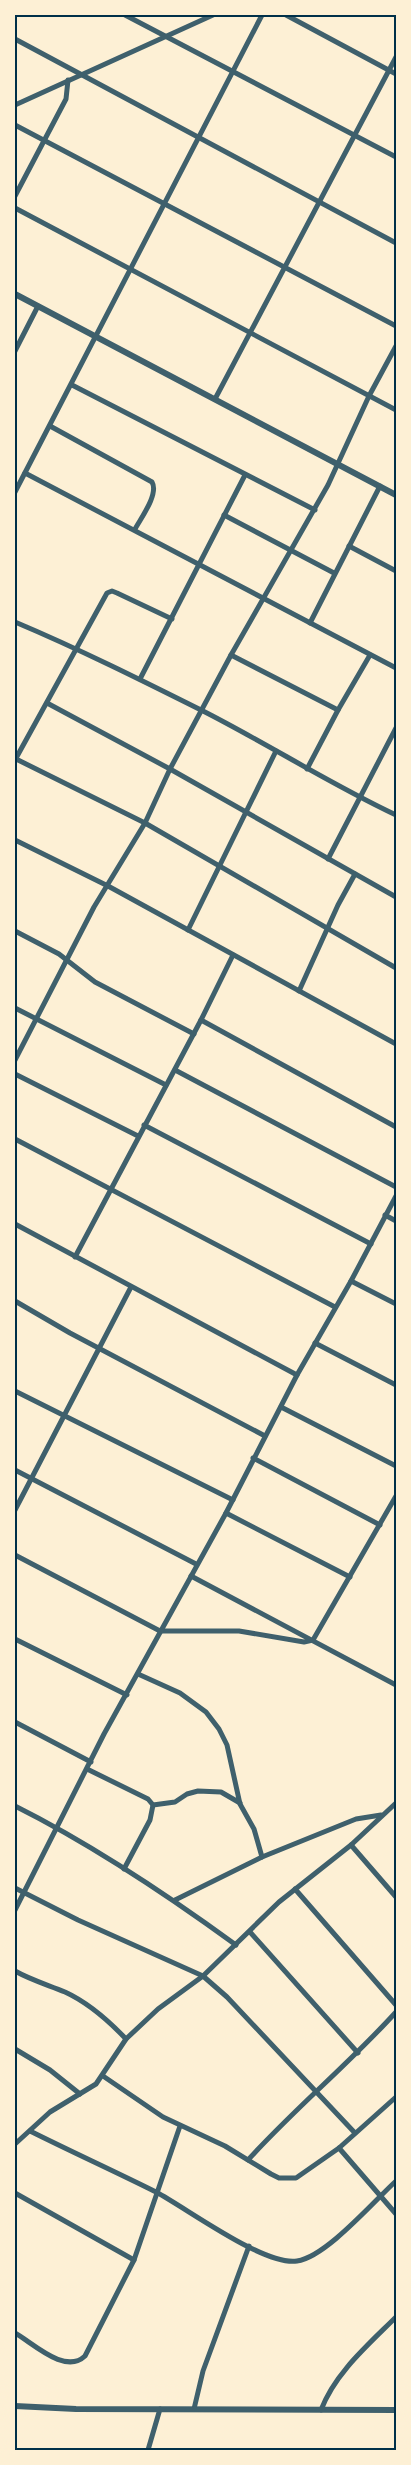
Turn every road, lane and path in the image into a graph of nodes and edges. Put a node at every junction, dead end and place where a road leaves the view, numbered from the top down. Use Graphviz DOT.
graph roads {
  1 [pos="125,15"];
  2 [pos="213,15"];
  3 [pos="262,15"];
  4 [pos="286,15"];
  5 [pos="167,36"];
  6 [pos="15,39"];
  7 [pos="396,57"];
  8 [pos="389,70"];
  9 [pos="233,72"];
  10 [pos="81,74"];
  11 [pos="396,74"];
  12 [pos="68,80"];
  13 [pos="15,105"];
  14 [pos="15,125"];
  15 [pos="354,134"];
  16 [pos="200,139"];
  17 [pos="45,141"];
  18 [pos="396,157"];
  19 [pos="15,196"];
  20 [pos="320,202"];
  21 [pos="165,205"];
  22 [pos="15,208"];
  23 [pos="396,243"];
  24 [pos="286,267"];
  25 [pos="131,268"];
  26 [pos="15,294"];
  27 [pos="38,306"];
  28 [pos="396,326"];
  29 [pos="250,332"];
  30 [pos="96,336"];
  31 [pos="396,346"];
  32 [pos="15,351"];
  33 [pos="72,385"];
  34 [pos="369,396"];
  35 [pos="214,399"];
  36 [pos="396,410"];
  37 [pos="50,426"];
  38 [pos="337,464"];
  39 [pos="25,473"];
  40 [pos="246,475"];
  41 [pos="380,486"];
  42 [pos="15,492"];
  43 [pos="396,495"];
  44 [pos="315,510"];
  45 [pos="224,515"];
  46 [pos="135,529"];
  47 [pos="349,546"];
  48 [pos="290,551"];
  49 [pos="199,564"];
  50 [pos="396,571"];
  51 [pos="334,573"];
  52 [pos="263,597"];
  53 [pos="172,619"];
  54 [pos="15,622"];
  55 [pos="310,623"];
  56 [pos="76,648"];
  57 [pos="370,654"];
  58 [pos="231,655"];
  59 [pos="396,668"];
  60 [pos="140,679"];
  61 [pos="47,703"];
  62 [pos="338,710"];
  63 [pos="202,711"];
  64 [pos="396,728"];
  65 [pos="276,751"];
  66 [pos="16,760"];
  67 [pos="170,769"];
  68 [pos="307,769"];
  69 [pos="359,798"];
  70 [pos="245,811"];
  71 [pos="396,815"];
  72 [pos="146,824"];
  73 [pos="15,840"];
  74 [pos="328,859"];
  75 [pos="220,867"];
  76 [pos="356,874"];
  77 [pos="108,886"];
  78 [pos="395,895"];
  79 [pos="327,928"];
  80 [pos="188,930"];
  81 [pos="15,931"];
  82 [pos="233,955"];
  83 [pos="65,960"];
  84 [pos="396,968"];
  85 [pos="298,991"];
  86 [pos="15,1008"];
  87 [pos="37,1018"];
  88 [pos="201,1020"];
  89 [pos="194,1034"];
  90 [pos="396,1044"];
  91 [pos="15,1060"];
  92 [pos="175,1070"];
  93 [pos="15,1074"];
  94 [pos="166,1085"];
  95 [pos="144,1124"];
  96 [pos="396,1128"];
  97 [pos="138,1136"];
  98 [pos="15,1139"];
  99 [pos="110,1188"];
  100 [pos="396,1188"];
  101 [pos="396,1196"];
  102 [pos="385,1215"];
  103 [pos="396,1221"];
  104 [pos="15,1224"];
  105 [pos="371,1244"];
  106 [pos="75,1257"];
  107 [pos="351,1281"];
  108 [pos="131,1287"];
  109 [pos="15,1301"];
  110 [pos="396,1304"];
  111 [pos="336,1307"];
  112 [pos="315,1343"];
  113 [pos="98,1348"];
  114 [pos="296,1375"];
  115 [pos="396,1385"];
  116 [pos="15,1391"];
  117 [pos="281,1407"];
  118 [pos="65,1415"];
  119 [pos="265,1436"];
  120 [pos="253,1458"];
  121 [pos="396,1466"];
  122 [pos="15,1470"];
  123 [pos="32,1479"];
  124 [pos="396,1496"];
  125 [pos="233,1500"];
  126 [pos="15,1510"];
  127 [pos="226,1513"];
  128 [pos="380,1525"];
  129 [pos="15,1555"];
  130 [pos="196,1564"];
  131 [pos="191,1576"];
  132 [pos="350,1577"];
  133 [pos="160,1632"];
  134 [pos="15,1638"];
  135 [pos="312,1640"];
  136 [pos="138,1674"];
  137 [pos="396,1685"];
  138 [pos="127,1695"];
  139 [pos="15,1722"];
  140 [pos="91,1762"];
  141 [pos="87,1769"];
  142 [pos="396,1803"];
  143 [pos="240,1804"];
  144 [pos="153,1805"];
  145 [pos="15,1806"];
  146 [pos="382,1815"];
  147 [pos="57,1827"];
  148 [pos="351,1845"];
  149 [pos="262,1857"];
  150 [pos="124,1869"];
  151 [pos="15,1888"];
  152 [pos="295,1889"];
  153 [pos="24,1893"];
  154 [pos="396,1898"];
  155 [pos="175,1900"];
  156 [pos="15,1910"];
  157 [pos="250,1932"];
  158 [pos="236,1945"];
  159 [pos="15,1971"];
  160 [pos="203,1976"];
  161 [pos="396,2005"];
  162 [pos="396,2012"];
  163 [pos="126,2038"];
  164 [pos="15,2049"];
  165 [pos="358,2053"];
  166 [pos="103,2076"];
  167 [pos="318,2092"];
  168 [pos="80,2094"];
  169 [pos="396,2097"];
  170 [pos="180,2126"];
  171 [pos="30,2131"];
  172 [pos="356,2133"];
  173 [pos="15,2144"];
  174 [pos="339,2148"];
  175 [pos="248,2160"];
  176 [pos="396,2181"];
  177 [pos="15,2193"];
  178 [pos="157,2193"];
  179 [pos="380,2196"];
  180 [pos="396,2214"];
  181 [pos="249,2246"];
  182 [pos="134,2260"];
  183 [pos="396,2317"];
  184 [pos="15,2333"];
  185 [pos="15,2406"];
  186 [pos="160,2409"];
  187 [pos="194,2409"];
  188 [pos="321,2410"];
  189 [pos="396,2410"];
  190 [pos="148,2450"];
  1 -- 5 [label="street"];
  2 -- 5 [label="street"];
  3 -- 9 [label="street"];
  4 -- 8 [label="street"];
  5 -- 9 [label="street"];
  5 -- 10 [label="street"];
  6 -- 10 [label="street"];
  7 -- 8 [label="street"];
  8 -- 11 [label="street"];
  8 -- 15 [label="street"];
  9 -- 15 [label="street"];
  9 -- 16 [label="street"];
  10 -- 12 [label="street"];
  10 -- 16 [label="street"];
  12 -- 13 [label="street"];
  12 -- 17 [label="street"];
  14 -- 17 [label="street"];
  15 -- 18 [label="street"];
  15 -- 20 [label="street"];
  16 -- 20 [label="street"];
  16 -- 21 [label="street"];
  17 -- 19 [label="street"];
  17 -- 21 [label="street"];
  20 -- 23 [label="street"];
  20 -- 24 [label="street"];
  21 -- 24 [label="street"];
  21 -- 25 [label="street"];
  22 -- 25 [label="street"];
  24 -- 28 [label="street"];
  24 -- 29 [label="street"];
  25 -- 29 [label="street"];
  25 -- 30 [label="street"];
  26 -- 27 [label="street"];
  27 -- 30 [label="street"];
  27 -- 32 [label="street"];
  29 -- 34 [label="street"];
  29 -- 35 [label="street"];
  30 -- 33 [label="street"];
  30 -- 35 [label="street"];
  31 -- 34 [label="street"];
  33 -- 37 [label="street"];
  33 -- 40 [label="street"];
  34 -- 36 [label="street"];
  34 -- 38 [label="street"];
  35 -- 38 [label="street"];
  37 -- 39 [label="street"];
  37 -- 46 [label="street"];
  38 -- 41 [label="street"];
  38 -- 44 [label="street"];
  39 -- 42 [label="street"];
  39 -- 46 [label="street"];
  40 -- 44 [label="street"];
  40 -- 45 [label="street"];
  41 -- 43 [label="street"];
  41 -- 47 [label="street"];
  44 -- 48 [label="street"];
  45 -- 48 [label="street"];
  45 -- 49 [label="street"];
  46 -- 49 [label="street"];
  47 -- 50 [label="street"];
  47 -- 51 [label="street"];
  48 -- 51 [label="street"];
  48 -- 52 [label="street"];
  49 -- 52 [label="street"];
  49 -- 53 [label="street"];
  51 -- 55 [label="street"];
  52 -- 55 [label="street"];
  52 -- 58 [label="street"];
  53 -- 56 [label="street"];
  53 -- 60 [label="street"];
  54 -- 56 [label="street"];
  55 -- 57 [label="street"];
  56 -- 60 [label="street"];
  56 -- 61 [label="street"];
  57 -- 59 [label="street"];
  57 -- 62 [label="street"];
  58 -- 62 [label="street"];
  58 -- 63 [label="street"];
  60 -- 63 [label="street"];
  61 -- 66 [label="street"];
  61 -- 67 [label="street"];
  62 -- 68 [label="street"];
  63 -- 65 [label="street"];
  63 -- 67 [label="street"];
  64 -- 69 [label="street"];
  65 -- 68 [label="street"];
  65 -- 70 [label="street"];
  66 -- 72 [label="street"];
  67 -- 70 [label="street"];
  67 -- 72 [label="street"];
  68 -- 69 [label="street"];
  69 -- 71 [label="street"];
  69 -- 74 [label="street"];
  70 -- 74 [label="street"];
  70 -- 75 [label="street"];
  72 -- 75 [label="street"];
  72 -- 77 [label="street"];
  73 -- 77 [label="street"];
  74 -- 76 [label="street"];
  75 -- 79 [label="street"];
  75 -- 80 [label="street"];
  76 -- 78 [label="street"];
  76 -- 79 [label="street"];
  77 -- 80 [label="street"];
  77 -- 83 [label="street"];
  79 -- 84 [label="street"];
  79 -- 85 [label="street"];
  80 -- 82 [label="street"];
  81 -- 83 [label="street"];
  82 -- 85 [label="street"];
  82 -- 88 [label="street"];
  83 -- 87 [label="street"];
  83 -- 89 [label="street"];
  85 -- 90 [label="street"];
  86 -- 87 [label="street"];
  87 -- 91 [label="street"];
  87 -- 94 [label="street"];
  88 -- 89 [label="street"];
  88 -- 96 [label="street"];
  89 -- 92 [label="street"];
  92 -- 94 [label="street"];
  92 -- 100 [label="street"];
  93 -- 97 [label="street"];
  94 -- 95 [label="street"];
  95 -- 97 [label="street"];
  95 -- 105 [label="street"];
  97 -- 99 [label="street"];
  98 -- 99 [label="street"];
  99 -- 106 [label="street"];
  99 -- 111 [label="street"];
  101 -- 102 [label="street"];
  102 -- 103 [label="street"];
  102 -- 105 [label="street"];
  104 -- 106 [label="street"];
  105 -- 107 [label="street"];
  106 -- 108 [label="street"];
  107 -- 110 [label="street"];
  107 -- 111 [label="street"];
  108 -- 113 [label="street"];
  108 -- 114 [label="street"];
  109 -- 113 [label="street"];
  111 -- 112 [label="street"];
  112 -- 114 [label="street"];
  112 -- 115 [label="street"];
  113 -- 118 [label="street"];
  113 -- 119 [label="street"];
  114 -- 117 [label="street"];
  116 -- 118 [label="street"];
  117 -- 119 [label="street"];
  117 -- 121 [label="street"];
  118 -- 123 [label="street"];
  118 -- 125 [label="street"];
  119 -- 120 [label="street"];
  120 -- 125 [label="street"];
  120 -- 128 [label="street"];
  122 -- 123 [label="street"];
  123 -- 126 [label="street"];
  123 -- 130 [label="street"];
  124 -- 128 [label="street"];
  125 -- 127 [label="street"];
  127 -- 130 [label="street"];
  127 -- 132 [label="street"];
  128 -- 132 [label="street"];
  129 -- 133 [label="street"];
  130 -- 131 [label="street"];
  131 -- 133 [label="street"];
  131 -- 135 [label="street"];
  132 -- 135 [label="street"];
  133 -- 135 [label="street"];
  133 -- 136 [label="street"];
  134 -- 138 [label="street"];
  135 -- 137 [label="street"];
  136 -- 138 [label="street"];
  136 -- 143 [label="street"];
  138 -- 140 [label="street"];
  139 -- 140 [label="street"];
  140 -- 141 [label="street"];
  141 -- 144 [label="street"];
  141 -- 147 [label="street"];
  142 -- 146 [label="street"];
  143 -- 144 [label="street"];
  143 -- 149 [label="street"];
  144 -- 150 [label="street"];
  145 -- 147 [label="street"];
  146 -- 148 [label="street"];
  146 -- 149 [label="street"];
  147 -- 150 [label="street"];
  147 -- 153 [label="street"];
  148 -- 152 [label="street"];
  148 -- 154 [label="street"];
  149 -- 155 [label="street"];
  150 -- 155 [label="street"];
  151 -- 153 [label="street"];
  152 -- 157 [label="street"];
  152 -- 161 [label="street"];
  153 -- 156 [label="street"];
  153 -- 160 [label="street"];
  155 -- 158 [label="street"];
  157 -- 158 [label="street"];
  157 -- 165 [label="street"];
  158 -- 160 [label="street"];
  159 -- 163 [label="street"];
  160 -- 163 [label="street"];
  160 -- 167 [label="street"];
  162 -- 165 [label="street"];
  163 -- 166 [label="street"];
  164 -- 168 [label="street"];
  165 -- 167 [label="street"];
  166 -- 168 [label="street"];
  166 -- 170 [label="street"];
  167 -- 172 [label="street"];
  167 -- 175 [label="street"];
  168 -- 171 [label="street"];
  169 -- 172 [label="street"];
  170 -- 175 [label="street"];
  170 -- 178 [label="street"];
  171 -- 173 [label="street"];
  171 -- 178 [label="street"];
  172 -- 174 [label="street"];
  174 -- 175 [label="street"];
  174 -- 179 [label="street"];
  176 -- 179 [label="street"];
  177 -- 182 [label="street"];
  178 -- 181 [label="street"];
  178 -- 182 [label="street"];
  179 -- 180 [label="street"];
  179 -- 181 [label="street"];
  181 -- 187 [label="street"];
  182 -- 184 [label="street"];
  183 -- 188 [label="street"];
  185 -- 186 [label="street"];
  186 -- 187 [label="street"];
  186 -- 190 [label="street"];
  187 -- 188 [label="street"];
  188 -- 189 [label="street"];
}
